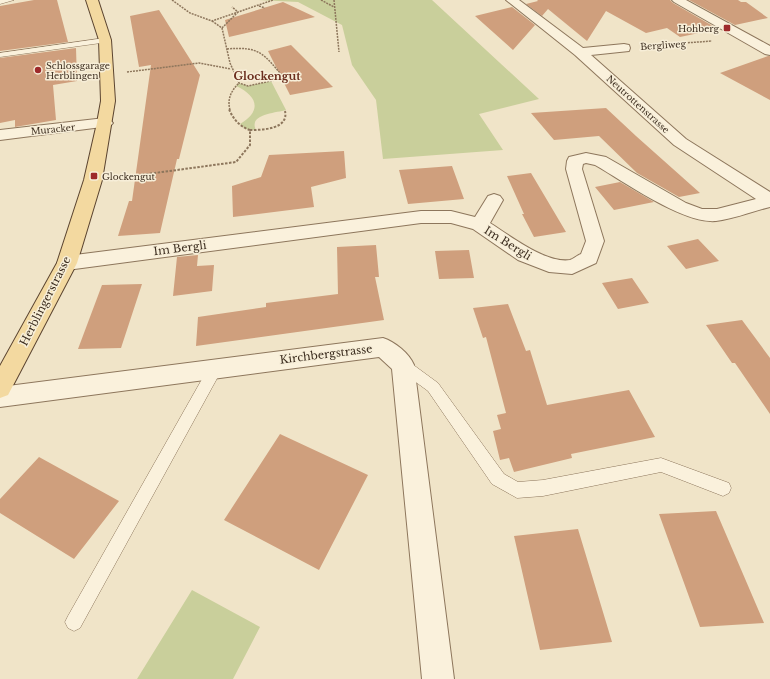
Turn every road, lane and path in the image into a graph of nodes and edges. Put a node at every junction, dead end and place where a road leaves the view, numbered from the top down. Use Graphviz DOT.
graph roads {
  1 [pos="11,0"];
  2 [pos="92,0"];
  3 [pos="172,0"];
  4 [pos="273,0"];
  5 [pos="321,0"];
  6 [pos="334,0"];
  7 [pos="512,0"];
  8 [pos="678,0"];
  9 [pos="0,2"];
  10 [pos="256,6"];
  11 [pos="232,7"];
  12 [pos="334,7"];
  13 [pos="265,8"];
  14 [pos="238,12"];
  15 [pos="212,21"];
  16 [pos="222,28"];
  17 [pos="746,39"];
  18 [pos="105,40"];
  19 [pos="624,48"];
  20 [pos="226,49"];
  21 [pos="770,51"];
  22 [pos="340,52"];
  23 [pos="580,52"];
  24 [pos="0,55"];
  25 [pos="231,70"];
  26 [pos="108,75"];
  27 [pos="239,83"];
  28 [pos="285,111"];
  29 [pos="105,123"];
  30 [pos="250,130"];
  31 [pos="0,135"];
  32 [pos="93,180"];
  33 [pos="494,200"];
  34 [pos="770,200"];
  35 [pos="480,225"];
  36 [pos="67,263"];
  37 [pos="403,365"];
  38 [pos="215,369"];
  39 [pos="0,388"];
  40 [pos="0,397"];
  41 [pos="723,488"];
  42 [pos="74,622"];
  43 [pos="438,679"];
  1 -- 9 [label="lane"];
  2 -- 18 [label="main road, Herblingerstrasse"];
  3 -- 15 [label="path"];
  4 -- 10 [label="path"];
  5 -- 12 [label="path"];
  6 -- 12 [label="path"];
  7 -- 23 [label="street, Neutrottenstrasse"];
  8 -- 17 [label="street"];
  10 -- 13 [label="path"];
  10 -- 14 [label="path"];
  11 -- 14 [label="path"];
  12 -- 22 [label="path"];
  14 -- 15 [label="path"];
  14 -- 16 [label="path"];
  15 -- 16 [label="path"];
  16 -- 20 [label="path"];
  17 -- 19 [label="path, Bergliweg"];
  17 -- 21 [label="street"];
  18 -- 24 [label="lane"];
  18 -- 26 [label="main road, Herblingerstrasse"];
  19 -- 23 [label="street, Bergliweg"];
  20 -- 25 [label="path"];
  20 -- 27 [label="path"];
  23 -- 34 [label="street, Neutrottenstrasse"];
  25 -- 26 [label="path"];
  25 -- 27 [label="path"];
  26 -- 29 [label="main road, Herblingerstrasse"];
  27 -- 30 [label="path"];
  28 -- 30 [label="path"];
  29 -- 31 [label="street, Muracker"];
  29 -- 32 [label="main road, Herblingerstrasse"];
  30 -- 32 [label="path"];
  32 -- 36 [label="main road, Herblingerstrasse"];
  33 -- 35 [label="street"];
  34 -- 35 [label="street, Im Bergli"];
  35 -- 36 [label="street, Im Bergli"];
  36 -- 39 [label="main road, Herblingerstrasse"];
  37 -- 38 [label="street, Kirchbergstrasse"];
  37 -- 41 [label="lane"];
  37 -- 43 [label="street"];
  38 -- 40 [label="street, Kirchbergstrasse"];
  38 -- 42 [label="lane"];
}
